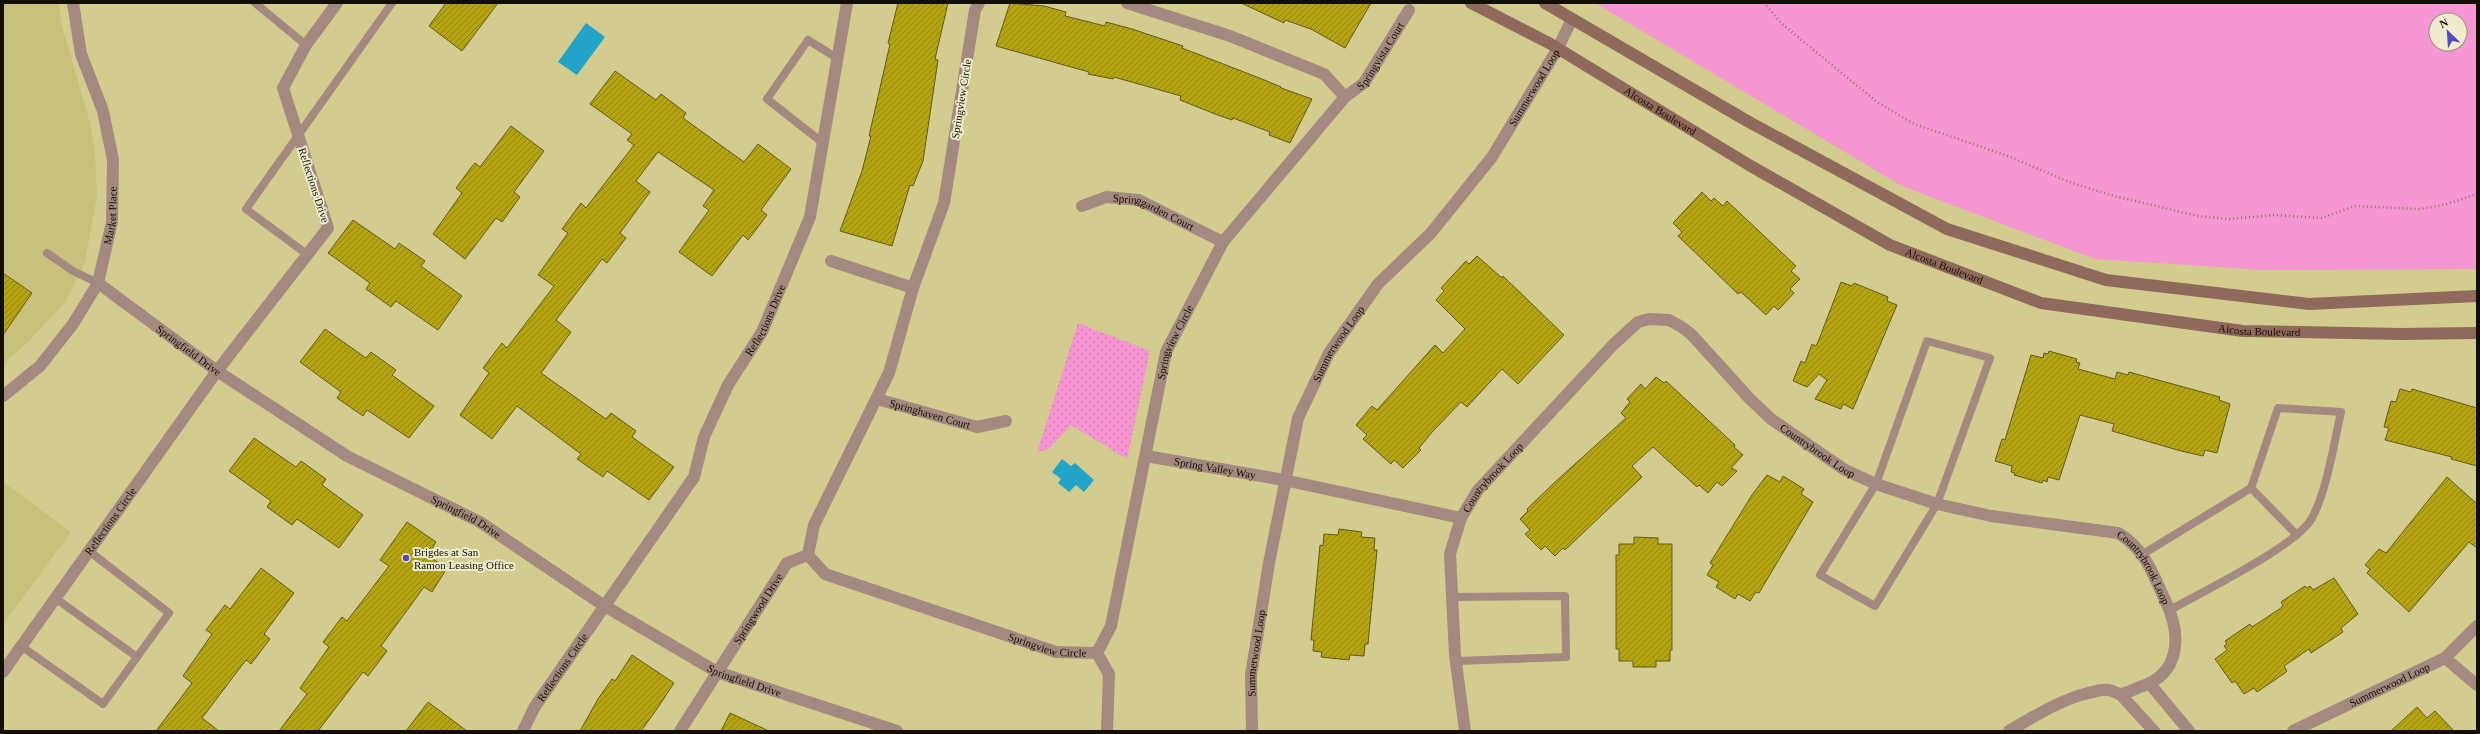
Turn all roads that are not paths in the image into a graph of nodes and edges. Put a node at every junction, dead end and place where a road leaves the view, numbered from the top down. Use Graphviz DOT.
graph roads {
  1 [pos="73,3"];
  2 [pos="255,3"];
  3 [pos="337,3"];
  4 [pos="392,3"];
  5 [pos="847,3"];
  6 [pos="979,3"];
  7 [pos="1127,3"];
  8 [pos="1470,3"];
  9 [pos="1545,3"];
  10 [pos="1410,10"];
  11 [pos="1572,19"];
  12 [pos="306,45"];
  13 [pos="1558,48"];
  14 [pos="837,58"];
  15 [pos="1345,97"];
  16 [pos="298,136"];
  17 [pos="823,143"];
  18 [pos="1082,206"];
  19 [pos="1223,242"];
  20 [pos="47,253"];
  21 [pos="308,255"];
  22 [pos="831,260"];
  23 [pos="98,283"];
  24 [pos="913,288"];
  25 [pos="2477,296"];
  26 [pos="2477,333"];
  27 [pos="217,371"];
  28 [pos="3,396"];
  29 [pos="877,399"];
  30 [pos="1006,421"];
  31 [pos="1146,456"];
  32 [pos="1284,480"];
  33 [pos="1876,484"];
  34 [pos="2251,488"];
  35 [pos="1937,504"];
  36 [pos="1461,518"];
  37 [pos="2297,535"];
  38 [pos="89,551"];
  39 [pos="2143,554"];
  40 [pos="808,555"];
  41 [pos="1452,597"];
  42 [pos="55,598"];
  43 [pos="603,605"];
  44 [pos="2170,610"];
  45 [pos="2477,626"];
  46 [pos="21,646"];
  47 [pos="1097,653"];
  48 [pos="137,657"];
  49 [pos="2445,658"];
  50 [pos="1456,661"];
  51 [pos="3,672"];
  52 [pos="717,672"];
  53 [pos="2150,684"];
  54 [pos="2477,685"];
  55 [pos="2120,694"];
  56 [pos="523,731"];
  57 [pos="680,731"];
  58 [pos="897,731"];
  59 [pos="1107,731"];
  60 [pos="1252,731"];
  61 [pos="1465,731"];
  62 [pos="2009,731"];
  63 [pos="2154,731"];
  64 [pos="2188,731"];
  65 [pos="2293,731"];
  1 -- 23 [label="street, Market Place"];
  2 -- 12 [label="lane"];
  3 -- 12 [label="street, Reflections Drive"];
  4 -- 16 [label="lane"];
  5 -- 14 [label="street, Reflections Drive"];
  6 -- 24 [label="street, Springview Circle"];
  7 -- 15 [label="street"];
  8 -- 13 [label="main road, Alcosta Boulevard"];
  9 -- 11 [label="main road"];
  10 -- 15 [label="street, Springvista Court"];
  11 -- 13 [label="street, Summerwood Loop"];
  11 -- 25 [label="main road"];
  12 -- 16 [label="street, Reflections Drive"];
  13 -- 26 [label="main road, Alcosta Boulevard"];
  13 -- 32 [label="street, Summerwood Loop"];
  14 -- 17 [label="street, Reflections Drive"];
  14 -- 17 [label="lane"];
  15 -- 19 [label="street, Springview Circle"];
  16 -- 21 [label="street, Reflections Drive"];
  16 -- 21 [label="lane"];
  17 -- 43 [label="street, Reflections Drive"];
  18 -- 19 [label="street, Springgarden Court"];
  19 -- 31 [label="street, Springview Circle"];
  20 -- 23 [label="lane"];
  21 -- 27 [label="street, Reflections Drive"];
  22 -- 24 [label="street"];
  23 -- 27 [label="street, Springfield Drive"];
  23 -- 28 [label="street, Market Place"];
  24 -- 29 [label="street, Springview Circle"];
  27 -- 38 [label="street, Reflections Circle"];
  27 -- 43 [label="street, Springfield Drive"];
  29 -- 30 [label="street, Springhaven Court"];
  29 -- 40 [label="street, Springview Circle"];
  31 -- 32 [label="street, Spring Valley Way"];
  31 -- 47 [label="street, Springview Circle"];
  32 -- 36 [label="street, Countrybrook Loop"];
  32 -- 60 [label="street, Summerwood Loop"];
  33 -- 35 [label="street, Countrybrook Loop"];
  33 -- 35 [label="lane"];
  33 -- 35 [label="lane"];
  33 -- 36 [label="street, Countrybrook Loop"];
  34 -- 37 [label="lane"];
  34 -- 37 [label="lane"];
  34 -- 39 [label="lane"];
  35 -- 39 [label="street, Countrybrook Loop"];
  36 -- 41 [label="street, Countrybrook Loop"];
  37 -- 44 [label="lane"];
  38 -- 42 [label="street, Reflections Circle"];
  38 -- 48 [label="lane"];
  39 -- 44 [label="street, Countrybrook Loop"];
  40 -- 47 [label="street, Springview Circle"];
  40 -- 52 [label="street, Springwood Drive"];
  41 -- 50 [label="street, Countrybrook Loop"];
  41 -- 50 [label="lane"];
  42 -- 46 [label="street, Reflections Circle"];
  42 -- 48 [label="lane"];
  43 -- 52 [label="street, Springfield Drive"];
  43 -- 56 [label="street, Reflections Circle"];
  44 -- 53 [label="street, Countrybrook Loop"];
  45 -- 49 [label="street, Summerwood Loop"];
  46 -- 48 [label="lane"];
  46 -- 51 [label="street, Reflections Circle"];
  47 -- 59 [label="street"];
  49 -- 54 [label="street"];
  49 -- 65 [label="street, Summerwood Loop"];
  50 -- 61 [label="street, Countrybrook Loop"];
  52 -- 57 [label="street, Springwood Drive"];
  52 -- 58 [label="street, Springfield Drive"];
  53 -- 55 [label="street, Countrybrook Loop"];
  53 -- 64 [label="street"];
  55 -- 62 [label="street, Countrybrook Loop"];
  55 -- 63 [label="street"];
}
